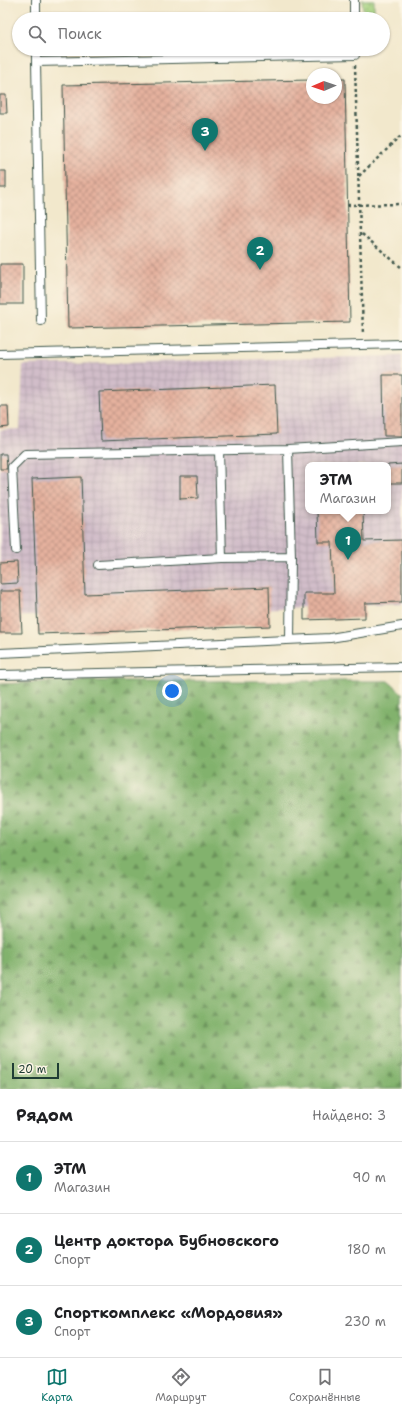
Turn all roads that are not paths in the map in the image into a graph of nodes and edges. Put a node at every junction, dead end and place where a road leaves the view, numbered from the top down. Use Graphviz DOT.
graph roads {
  1 [pos="36,0"];
  2 [pos="354,0"];
  3 [pos="36,12"];
  4 [pos="354,12"];
  5 [pos="36,56"];
  6 [pos="227,56"];
  7 [pos="36,62"];
  8 [pos="41,321"];
  9 [pos="402,344"];
  10 [pos="0,354"];
  11 [pos="402,442"];
  12 [pos="288,449"];
  13 [pos="219,451"];
  14 [pos="16,550"];
  15 [pos="291,557"];
  16 [pos="222,558"];
  17 [pos="98,565"];
  18 [pos="402,626"];
  19 [pos="290,640"];
  20 [pos="0,653"];
  21 [pos="402,667"];
  22 [pos="0,675"];
  1 -- 3 [label="lane"];
  2 -- 4 [label="lane"];
  5 -- 7 [label="lane"];
  6 -- 7 [label="lane"];
  7 -- 8 [label="lane"];
  9 -- 10 [label="lane"];
  11 -- 12 [label="lane"];
  12 -- 13 [label="lane"];
  12 -- 15 [label="lane"];
  13 -- 14 [label="lane"];
  13 -- 16 [label="lane"];
  15 -- 16 [label="lane"];
  15 -- 19 [label="lane"];
  16 -- 17 [label="lane"];
  18 -- 19 [label="lane"];
  19 -- 20 [label="lane"];
  21 -- 22 [label="lane"];
}
